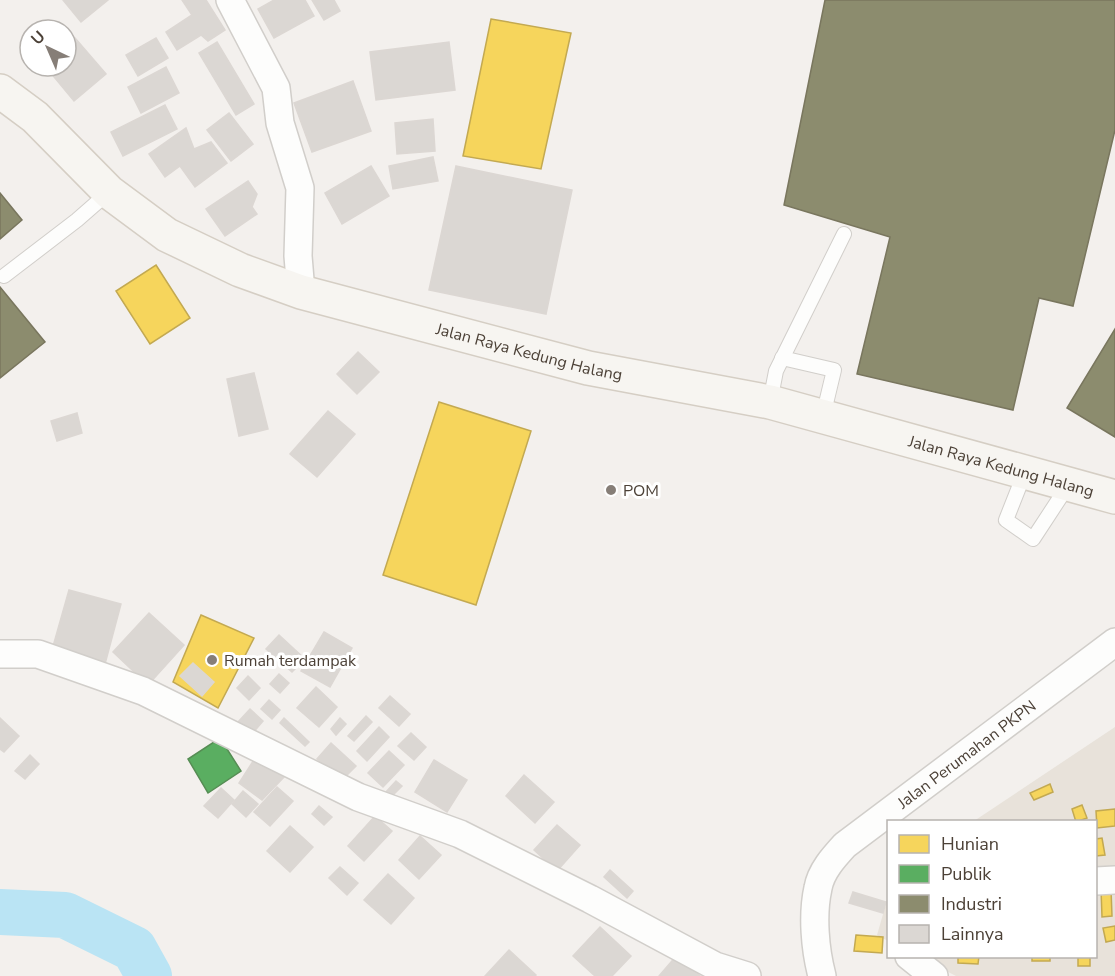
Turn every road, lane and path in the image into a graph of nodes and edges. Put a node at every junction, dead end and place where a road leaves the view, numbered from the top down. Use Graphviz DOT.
graph roads {
  1 [pos="230,0"];
  2 [pos="0,91"];
  3 [pos="109,192"];
  4 [pos="844,234"];
  5 [pos="4,276"];
  6 [pos="301,292"];
  7 [pos="782,358"];
  8 [pos="770,402"];
  9 [pos="823,416"];
  10 [pos="1025,472"];
  11 [pos="1069,484"];
  12 [pos="1115,496"];
  13 [pos="1115,642"];
  14 [pos="0,654"];
  15 [pos="1115,880"];
  16 [pos="1097,881"];
  17 [pos="910,958"];
  18 [pos="747,976"];
  19 [pos="822,976"];
  20 [pos="934,976"];
  1 -- 6 [label="street"];
  2 -- 3 [label="main road, Jalan Raya Kedung Halang"];
  3 -- 5 [label="lane"];
  3 -- 6 [label="main road, Jalan Raya Kedung Halang"];
  4 -- 7 [label="lane"];
  6 -- 8 [label="main road, Jalan Raya Kedung Halang"];
  7 -- 8 [label="lane"];
  7 -- 9 [label="lane"];
  8 -- 9 [label="main road, Jalan Raya Kedung Halang"];
  9 -- 10 [label="main road, Jalan Raya Kedung Halang"];
  10 -- 11 [label="main road, Jalan Raya Kedung Halang"];
  10 -- 11 [label="lane"];
  11 -- 12 [label="main road, Jalan Raya Kedung Halang"];
  13 -- 19 [label="street, Jalan Perumahan PKPN"];
  14 -- 18 [label="street"];
  15 -- 16 [label="street"];
  17 -- 20 [label="street"];
}
